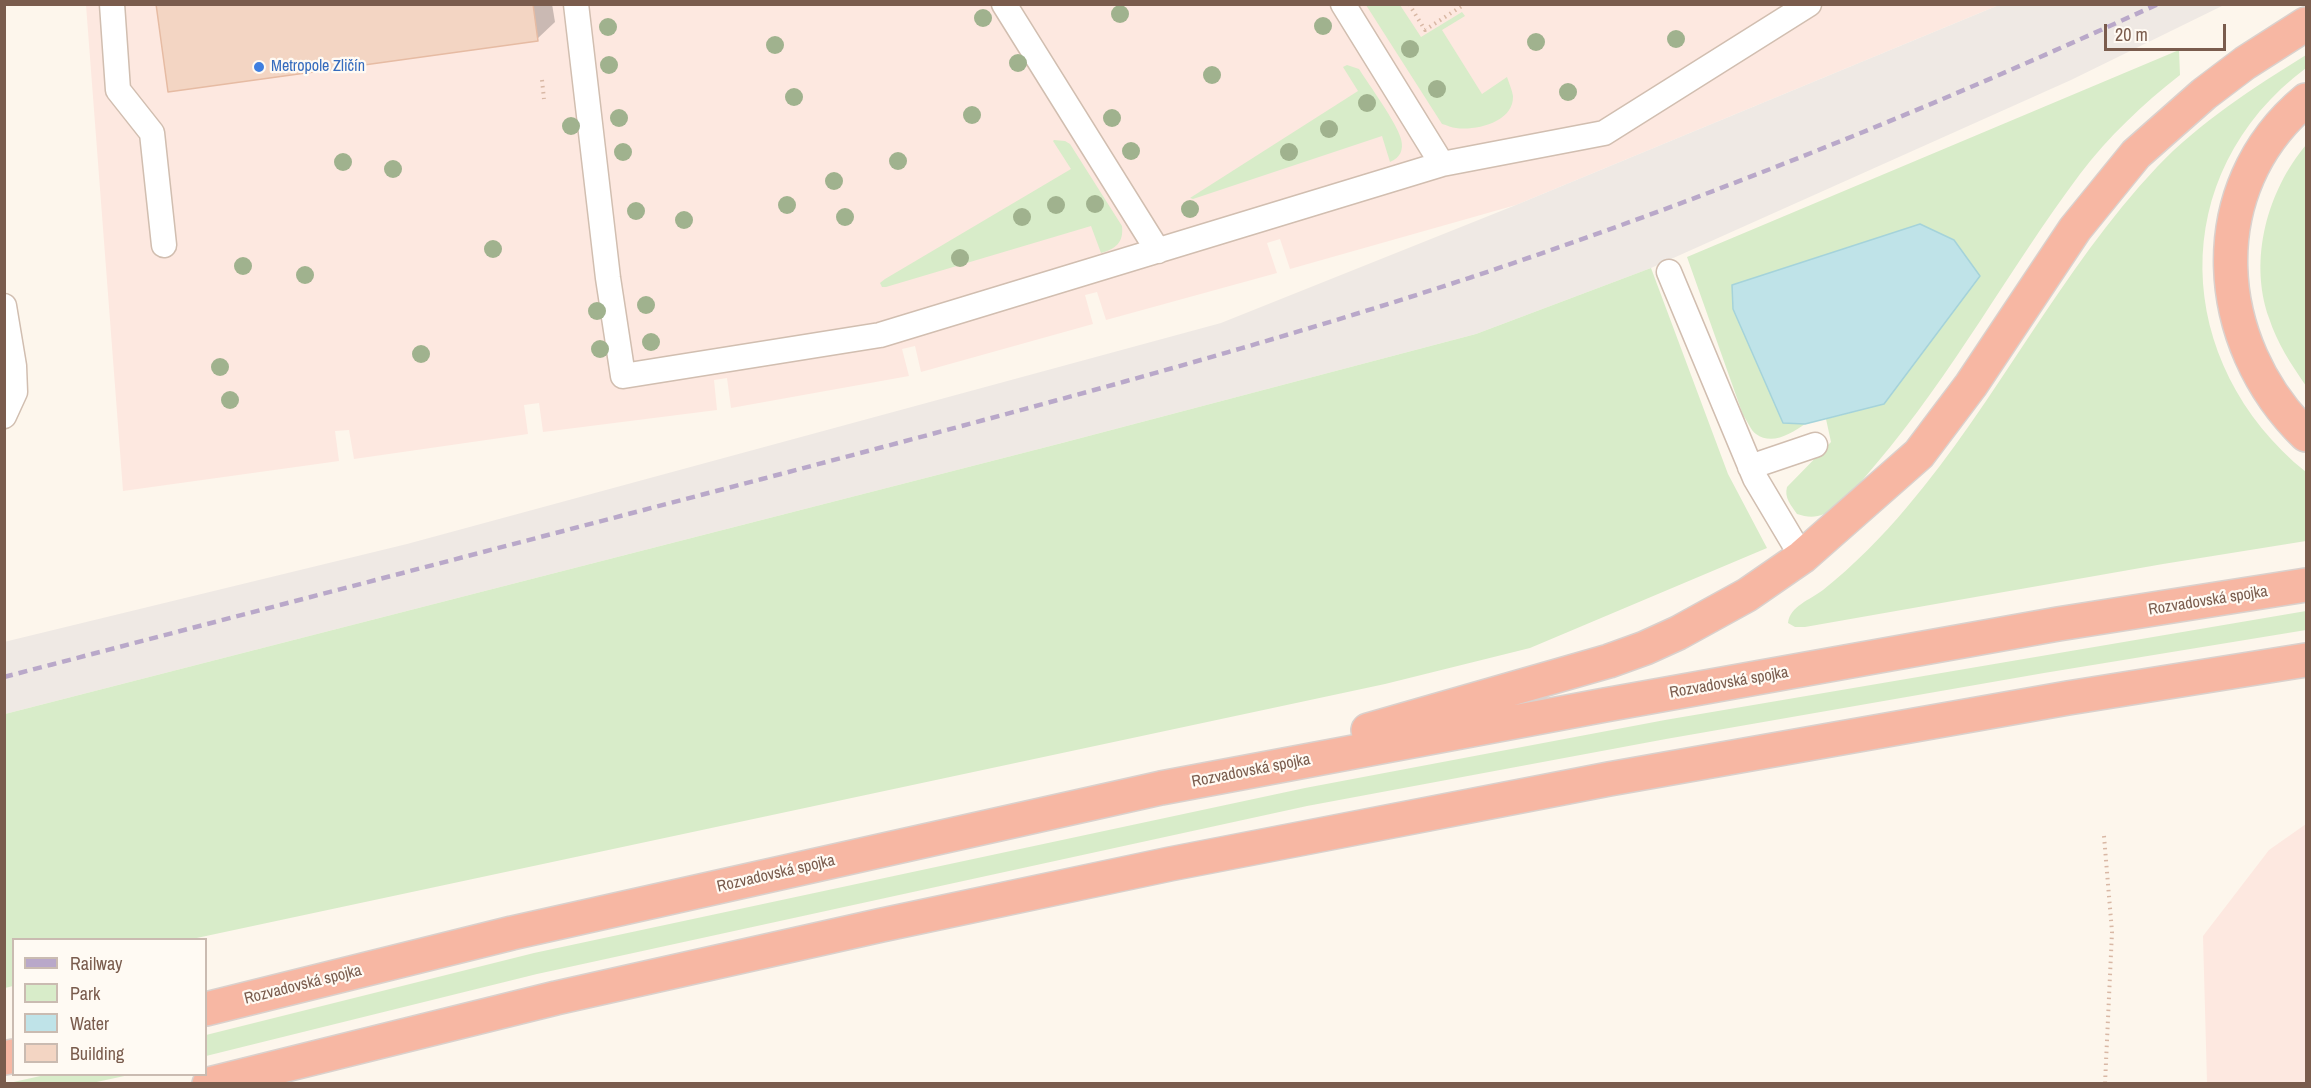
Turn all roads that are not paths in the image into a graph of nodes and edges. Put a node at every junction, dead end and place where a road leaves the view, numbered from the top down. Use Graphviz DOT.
graph roads {
  1 [pos="112,4"];
  2 [pos="576,4"];
  3 [pos="1004,4"];
  4 [pos="1343,4"];
  5 [pos="1809,4"];
  6 [pos="2300,29"];
  7 [pos="2307,100"];
  8 [pos="1442,164"];
  9 [pos="164,245"];
  10 [pos="1158,251"];
  11 [pos="1669,272"];
  12 [pos="4,306"];
  13 [pos="4,416"];
  14 [pos="2307,435"];
  15 [pos="1815,445"];
  16 [pos="1750,467"];
  17 [pos="1802,556"];
  18 [pos="2307,585"];
  19 [pos="2307,660"];
  20 [pos="1161,788"];
  21 [pos="207,1009"];
  22 [pos="209,1083"];
  1 -- 9 [label="lane"];
  2 -- 10 [label="lane"];
  3 -- 10 [label="lane"];
  4 -- 8 [label="lane"];
  5 -- 8 [label="lane"];
  6 -- 17 [label="highway"];
  7 -- 14 [label="highway"];
  8 -- 10 [label="lane"];
  11 -- 16 [label="lane"];
  12 -- 13 [label="lane"];
  15 -- 16 [label="lane"];
  16 -- 17 [label="lane"];
  17 -- 20 [label="highway"];
  18 -- 20 [label="highway, Rozvadovská spojka"];
  19 -- 22 [label="highway"];
  20 -- 21 [label="highway, Rozvadovská spojka"];
}
